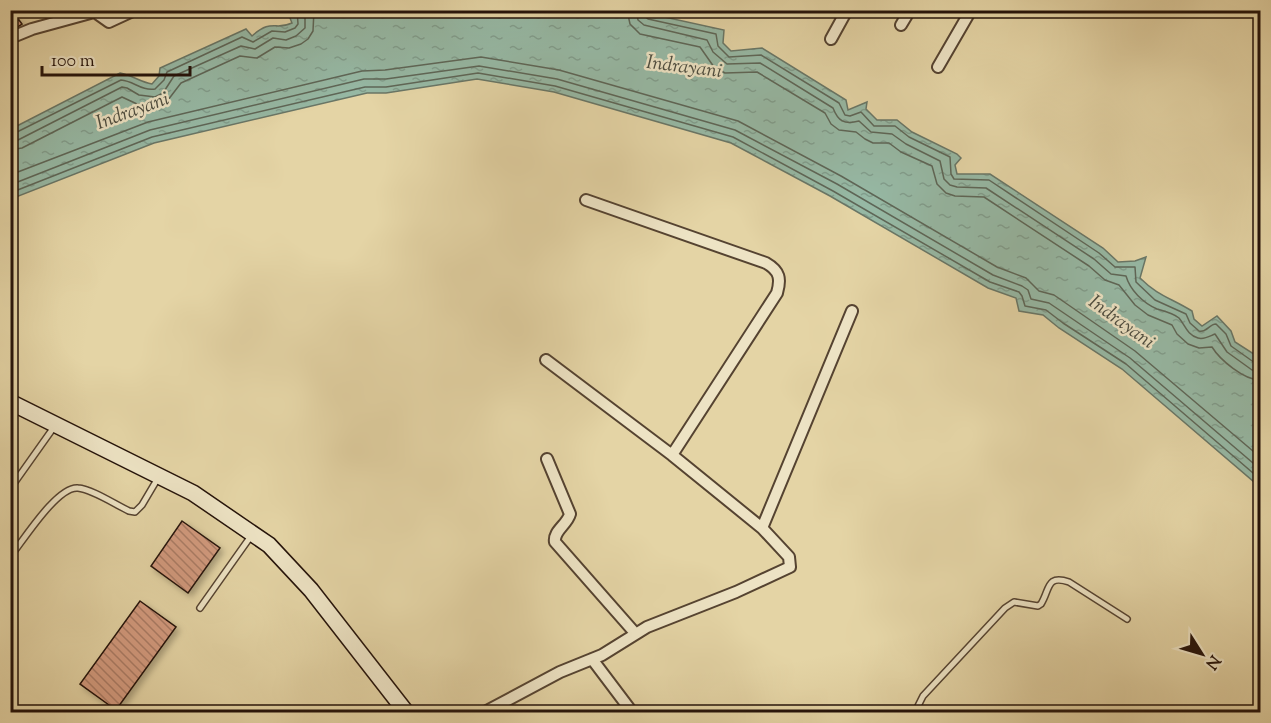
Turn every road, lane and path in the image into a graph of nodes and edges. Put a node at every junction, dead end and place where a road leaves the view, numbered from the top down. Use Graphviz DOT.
graph roads {
  1 [pos="135,10"];
  2 [pos="847,10"];
  3 [pos="909,10"];
  4 [pos="971,10"];
  5 [pos="93,11"];
  6 [pos="901,25"];
  7 [pos="10,38"];
  8 [pos="831,39"];
  9 [pos="938,67"];
  10 [pos="586,200"];
  11 [pos="852,311"];
  12 [pos="546,360"];
  13 [pos="15,405"];
  14 [pos="56,424"];
  15 [pos="672,455"];
  16 [pos="546,459"];
  17 [pos="159,476"];
  18 [pos="10,489"];
  19 [pos="762,528"];
  20 [pos="252,534"];
  21 [pos="10,556"];
  22 [pos="200,608"];
  23 [pos="1127,620"];
  24 [pos="635,633"];
  25 [pos="592,659"];
  26 [pos="406,712"];
  27 [pos="484,712"];
  28 [pos="632,712"];
  29 [pos="915,712"];
  1 -- 5 [label="street"];
  2 -- 8 [label="street"];
  3 -- 6 [label="street"];
  4 -- 9 [label="street"];
  5 -- 7 [label="street"];
  10 -- 15 [label="street"];
  11 -- 19 [label="street"];
  12 -- 15 [label="street"];
  13 -- 14 [label="street"];
  14 -- 17 [label="street"];
  14 -- 18 [label="lane"];
  15 -- 19 [label="street"];
  16 -- 24 [label="street"];
  17 -- 20 [label="street"];
  17 -- 21 [label="lane"];
  19 -- 24 [label="street"];
  20 -- 22 [label="lane"];
  20 -- 26 [label="street"];
  23 -- 29 [label="lane"];
  24 -- 25 [label="street"];
  25 -- 27 [label="street"];
  25 -- 28 [label="street"];
}
